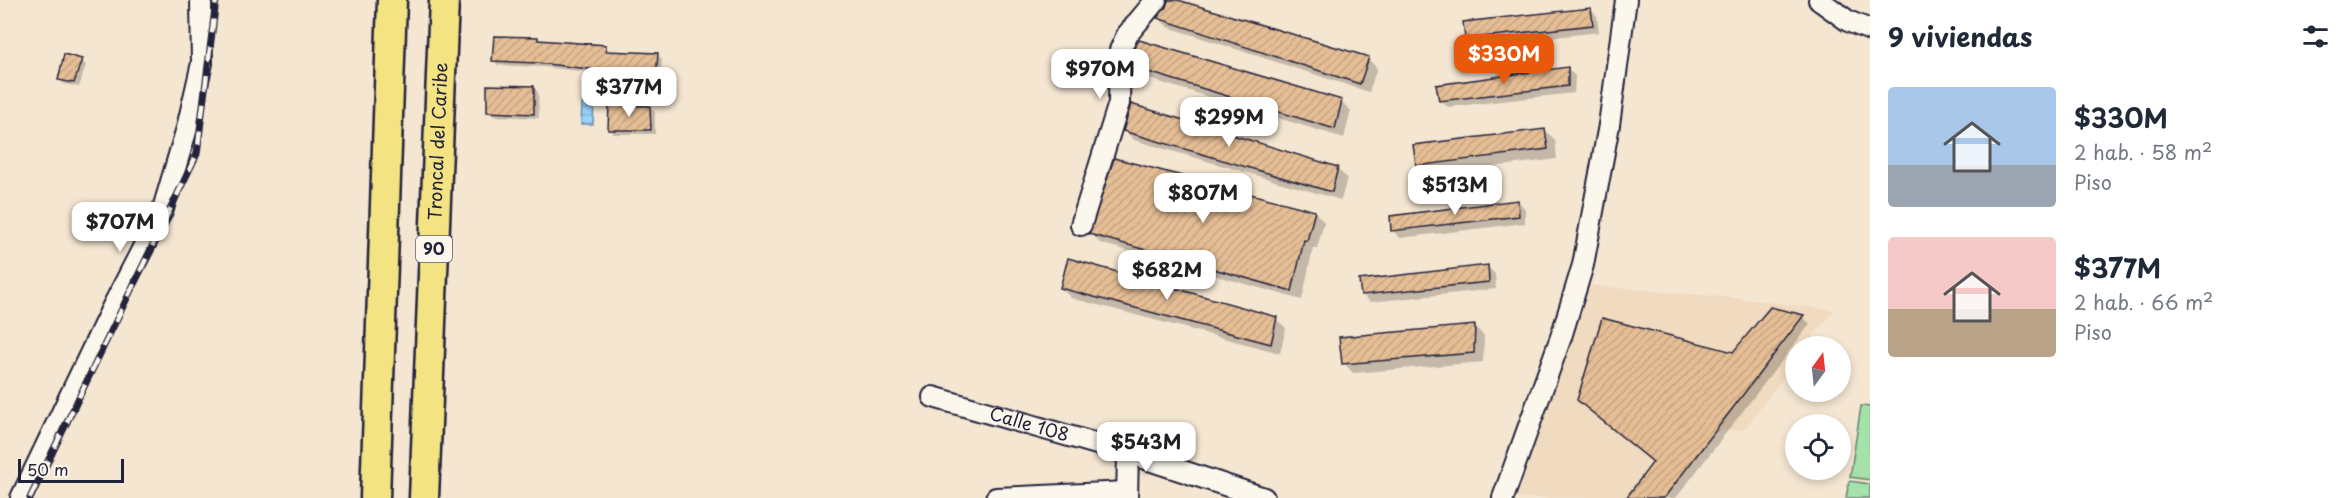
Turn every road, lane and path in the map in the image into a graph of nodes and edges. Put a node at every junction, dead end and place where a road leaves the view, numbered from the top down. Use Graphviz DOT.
graph roads {
  1 [pos="201,0"];
  2 [pos="392,0"];
  3 [pos="444,0"];
  4 [pos="1156,0"];
  5 [pos="1626,0"];
  6 [pos="1819,0"];
  7 [pos="1870,30"];
  8 [pos="1081,225"];
  9 [pos="933,397"];
  10 [pos="1128,453"];
  11 [pos="1127,495"];
  12 [pos="1054,496"];
  13 [pos="21,498"];
  14 [pos="375,498"];
  15 [pos="424,498"];
  16 [pos="996,498"];
  17 [pos="1264,498"];
  18 [pos="1503,498"];
  1 -- 13 [label="street"];
  2 -- 14 [label="highway"];
  3 -- 15 [label="highway, Troncal del Caribe / 90"];
  4 -- 8 [label="street"];
  5 -- 18 [label="street"];
  6 -- 7 [label="street"];
  9 -- 10 [label="street, Calle 108"];
  10 -- 11 [label="street"];
  10 -- 17 [label="street, Calle 108"];
  11 -- 12 [label="street"];
  12 -- 16 [label="street"];
}
